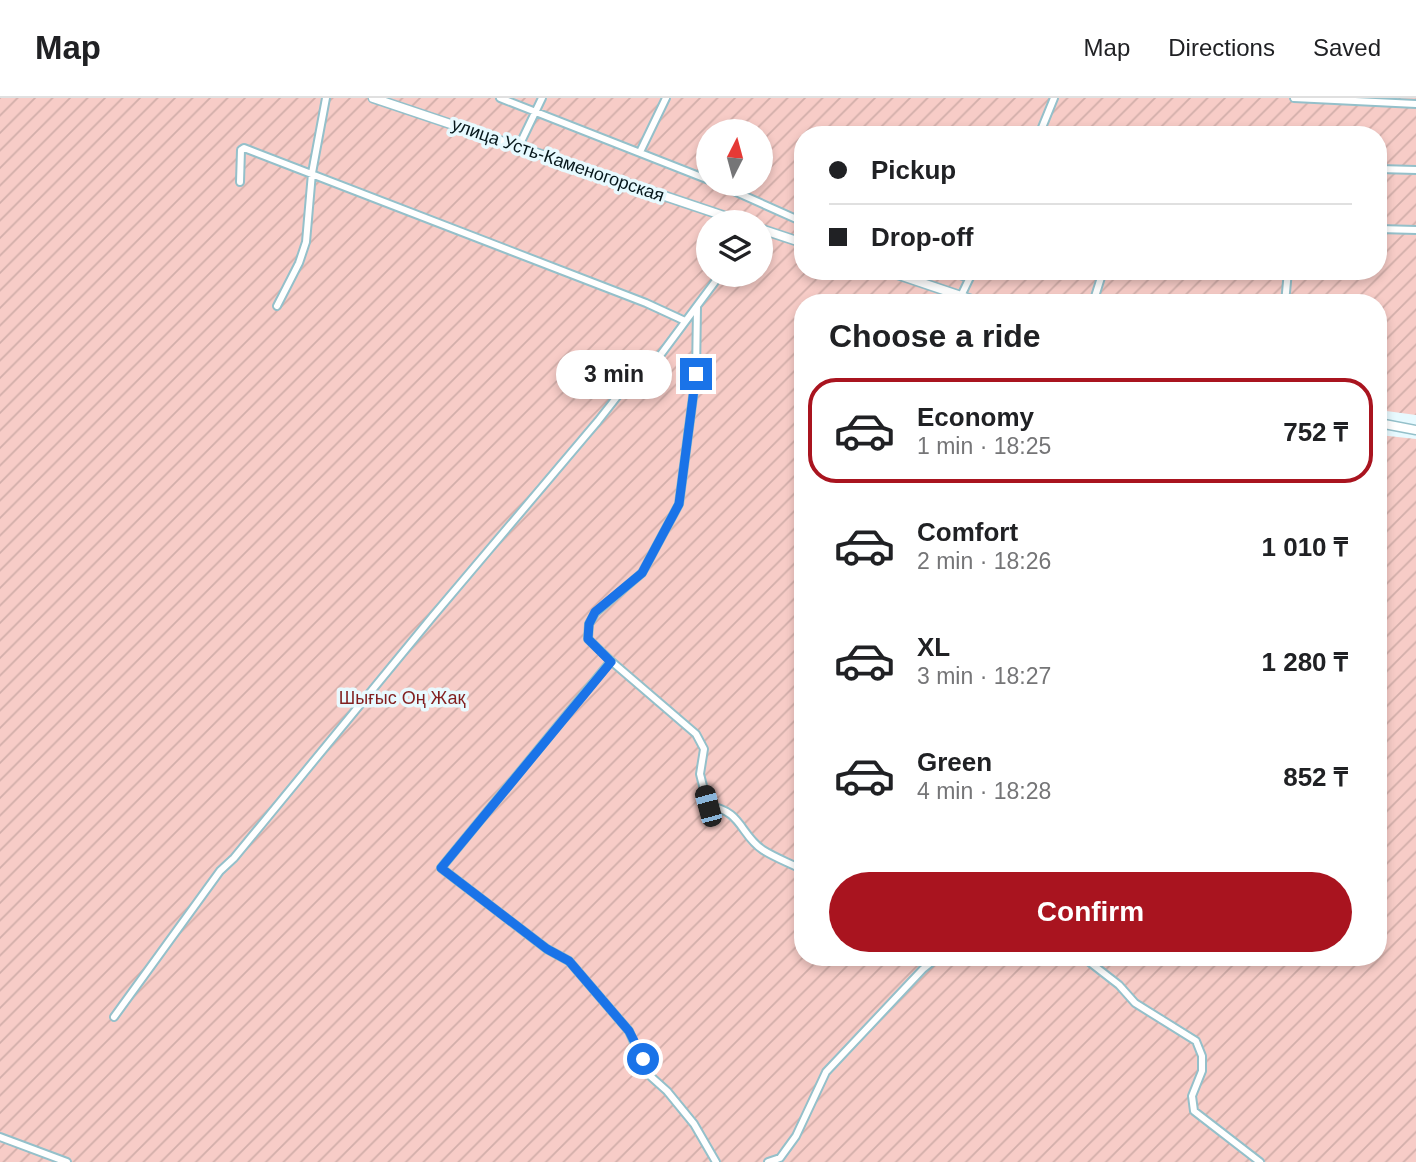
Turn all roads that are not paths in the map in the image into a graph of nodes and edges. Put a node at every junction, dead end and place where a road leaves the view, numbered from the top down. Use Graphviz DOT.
graph roads {
  1 [pos="326,98"];
  2 [pos="373,98"];
  3 [pos="500,98"];
  4 [pos="542,98"];
  5 [pos="666,98"];
  6 [pos="1054,98"];
  7 [pos="1294,98"];
  8 [pos="1416,104"];
  9 [pos="536,112"];
  10 [pos="1043,126"];
  11 [pos="519,146"];
  12 [pos="640,152"];
  13 [pos="1387,169"];
  14 [pos="1416,170"];
  15 [pos="312,173"];
  16 [pos="696,175"];
  17 [pos="240,182"];
  18 [pos="745,196"];
  19 [pos="707,210"];
  20 [pos="794,218"];
  21 [pos="1387,229"];
  22 [pos="1416,230"];
  23 [pos="773,233"];
  24 [pos="794,240"];
  25 [pos="914,280"];
  26 [pos="711,287"];
  27 [pos="955,294"];
  28 [pos="277,306"];
  29 [pos="697,307"];
  30 [pos="685,321"];
  31 [pos="1387,425"];
  32 [pos="1416,430"];
  33 [pos="611,662"];
  34 [pos="794,866"];
  35 [pos="927,966"];
  36 [pos="1095,966"];
  37 [pos="114,1017"];
  38 [pos="0,1137"];
  39 [pos="67,1162"];
  40 [pos="716,1162"];
  41 [pos="768,1162"];
  42 [pos="1260,1162"];
  1 -- 15 [label="street"];
  2 -- 11 [label="street, улица Усть-Каменогорская"];
  3 -- 9 [label="street"];
  4 -- 9 [label="street"];
  5 -- 12 [label="street"];
  6 -- 10 [label="street"];
  7 -- 8 [label="street"];
  9 -- 11 [label="street"];
  9 -- 12 [label="street"];
  11 -- 19 [label="street, улица Усть-Каменогорская"];
  12 -- 16 [label="street"];
  13 -- 14 [label="street"];
  15 -- 17 [label="street"];
  15 -- 28 [label="street"];
  15 -- 30 [label="street"];
  18 -- 20 [label="street"];
  21 -- 22 [label="street"];
  23 -- 24 [label="street"];
  25 -- 27 [label="street"];
  26 -- 29 [label="street"];
  29 -- 30 [label="street"];
  29 -- 33 [label="street"];
  30 -- 37 [label="street"];
  31 -- 32 [label="street"];
  33 -- 34 [label="street"];
  33 -- 40 [label="street"];
  35 -- 41 [label="street"];
  36 -- 42 [label="street"];
  38 -- 39 [label="street"];
}
